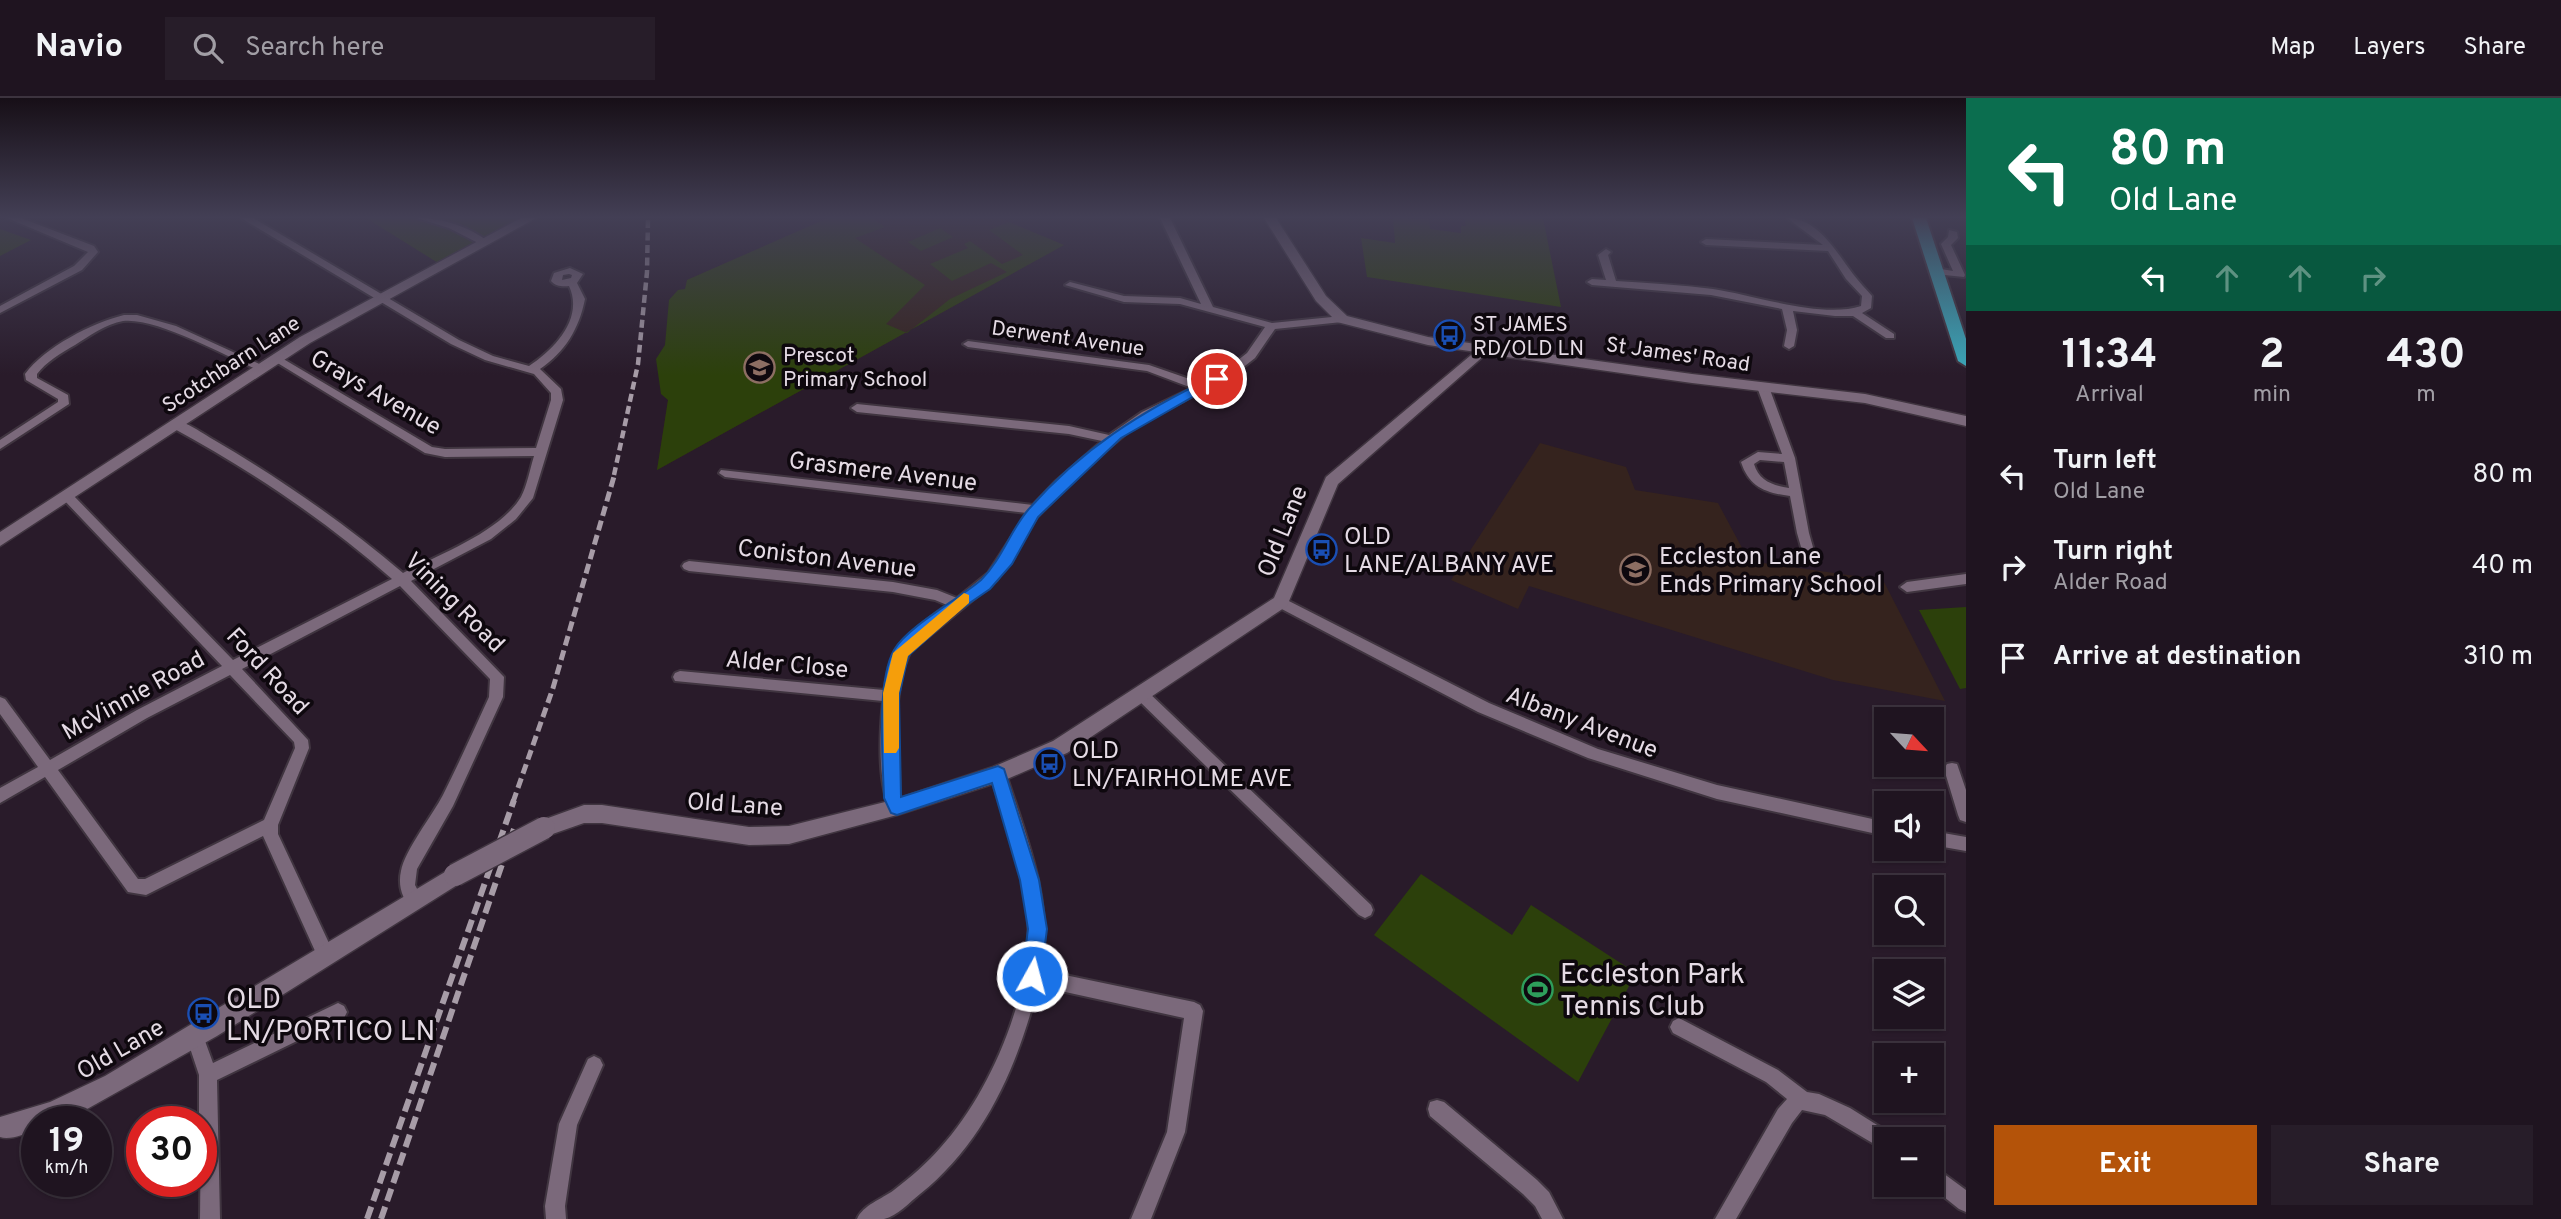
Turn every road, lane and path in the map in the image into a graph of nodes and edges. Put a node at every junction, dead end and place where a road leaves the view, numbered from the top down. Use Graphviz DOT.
graph roads {
  1 [pos="74,270"];
  2 [pos="337,270"];
  3 [pos="433,270"];
  4 [pos="1191,270"];
  5 [pos="1303,270"];
  6 [pos="1608,270"];
  7 [pos="1846,270"];
  8 [pos="1935,271"];
  9 [pos="1963,275"];
  10 [pos="572,282"];
  11 [pos="1592,282"];
  12 [pos="1612,284"];
  13 [pos="1070,285"];
  14 [pos="383,297"];
  15 [pos="1786,306"];
  16 [pos="1209,309"];
  17 [pos="0,310"];
  18 [pos="1856,313"];
  19 [pos="1342,318"];
  20 [pos="1272,326"];
  21 [pos="1890,336"];
  22 [pos="1776,342"];
  23 [pos="968,345"];
  24 [pos="1483,349"];
  25 [pos="276,359"];
  26 [pos="1966,361"];
  27 [pos="262,368"];
  28 [pos="533,369"];
  29 [pos="1201,387"];
  30 [pos="1763,387"];
  31 [pos="856,408"];
  32 [pos="1966,421"];
  33 [pos="175,424"];
  34 [pos="1111,439"];
  35 [pos="0,445"];
  36 [pos="541,452"];
  37 [pos="1789,458"];
  38 [pos="725,473"];
  39 [pos="1797,494"];
  40 [pos="67,496"];
  41 [pos="1036,510"];
  42 [pos="0,540"];
  43 [pos="1810,558"];
  44 [pos="689,566"];
  45 [pos="402,579"];
  46 [pos="1966,579"];
  47 [pos="1907,587"];
  48 [pos="1281,602"];
  49 [pos="957,604"];
  50 [pos="233,666"];
  51 [pos="680,677"];
  52 [pos="1141,694"];
  53 [pos="891,696"];
  54 [pos="0,703"];
  55 [pos="48,767"];
  56 [pos="1952,769"];
  57 [pos="998,774"];
  58 [pos="0,796"];
  59 [pos="897,807"];
  60 [pos="1966,814"];
  61 [pos="270,825"];
  62 [pos="1874,826"];
  63 [pos="1944,840"];
  64 [pos="1966,844"];
  65 [pos="415,900"];
  66 [pos="1364,909"];
  67 [pos="326,956"];
  68 [pos="1032,976"];
  69 [pos="338,1012"];
  70 [pos="1679,1027"];
  71 [pos="195,1036"];
  72 [pos="594,1065"];
  73 [pos="208,1075"];
  74 [pos="1803,1100"];
  75 [pos="1437,1109"];
  76 [pos="2,1129"];
  77 [pos="1874,1135"];
  78 [pos="1944,1185"];
  79 [pos="1966,1202"];
  80 [pos="210,1219"];
  81 [pos="556,1219"];
  82 [pos="867,1219"];
  83 [pos="1141,1219"];
  84 [pos="1553,1219"];
  85 [pos="1725,1219"];
  1 -- 17 [label="street"];
  2 -- 14 [label="street"];
  3 -- 14 [label="main road, Scotchbarn Lane"];
  4 -- 16 [label="street"];
  5 -- 19 [label="main road"];
  6 -- 12 [label="street"];
  7 -- 18 [label="street"];
  8 -- 9 [label="street"];
  8 -- 26 [label="highway"];
  10 -- 28 [label="street"];
  11 -- 12 [label="street"];
  12 -- 15 [label="street"];
  13 -- 16 [label="street"];
  14 -- 25 [label="main road, Scotchbarn Lane"];
  14 -- 28 [label="street"];
  15 -- 18 [label="street"];
  15 -- 22 [label="street"];
  16 -- 20 [label="street"];
  18 -- 21 [label="street"];
  19 -- 20 [label="street"];
  19 -- 24 [label="main road, St James' Road"];
  20 -- 29 [label="street"];
  23 -- 29 [label="street, Derwent Avenue"];
  24 -- 30 [label="main road, St James' Road"];
  24 -- 48 [label="main road, Old Lane"];
  25 -- 27 [label="main road, Scotchbarn Lane"];
  25 -- 36 [label="street, Grays Avenue"];
  27 -- 33 [label="main road, Scotchbarn Lane"];
  27 -- 35 [label="street"];
  28 -- 36 [label="street, McVinnie Road"];
  29 -- 34 [label="street"];
  30 -- 32 [label="main road, St James' Road"];
  30 -- 37 [label="street"];
  31 -- 34 [label="street"];
  33 -- 40 [label="main road, Scotchbarn Lane"];
  33 -- 45 [label="street, Vining Road"];
  34 -- 41 [label="street"];
  36 -- 45 [label="street, McVinnie Road"];
  37 -- 39 [label="street"];
  37 -- 39 [label="street"];
  38 -- 41 [label="street, Grasmere Avenue"];
  39 -- 43 [label="street"];
  40 -- 42 [label="main road, Scotchbarn Lane"];
  40 -- 50 [label="street, Ford Road"];
  41 -- 49 [label="street"];
  44 -- 49 [label="street, Coniston Avenue"];
  45 -- 50 [label="street, McVinnie Road"];
  45 -- 65 [label="street, Vining Road"];
  46 -- 47 [label="street"];
  48 -- 52 [label="main road, Old Lane"];
  48 -- 62 [label="street, Albany Avenue"];
  49 -- 53 [label="street"];
  50 -- 55 [label="street, McVinnie Road"];
  50 -- 61 [label="street, Ford Road"];
  51 -- 53 [label="street, Alder Close"];
  52 -- 57 [label="main road, Old Lane"];
  52 -- 66 [label="street"];
  53 -- 59 [label="street"];
  54 -- 55 [label="street"];
  55 -- 58 [label="street, McVinnie Road"];
  55 -- 61 [label="street"];
  56 -- 60 [label="street"];
  57 -- 59 [label="main road, Old Lane"];
  57 -- 68 [label="street"];
  59 -- 65 [label="main road, Old Lane, bridge"];
  61 -- 67 [label="street"];
  63 -- 64 [label="street"];
  65 -- 67 [label="main road, Old Lane"];
  67 -- 71 [label="main road, Old Lane"];
  68 -- 82 [label="street"];
  68 -- 83 [label="street"];
  69 -- 73 [label="street"];
  70 -- 74 [label="street"];
  71 -- 73 [label="street"];
  71 -- 76 [label="main road, Old Lane"];
  72 -- 81 [label="street"];
  73 -- 80 [label="street"];
  74 -- 77 [label="street"];
  74 -- 85 [label="street"];
  75 -- 84 [label="street"];
  78 -- 79 [label="street"];
}
